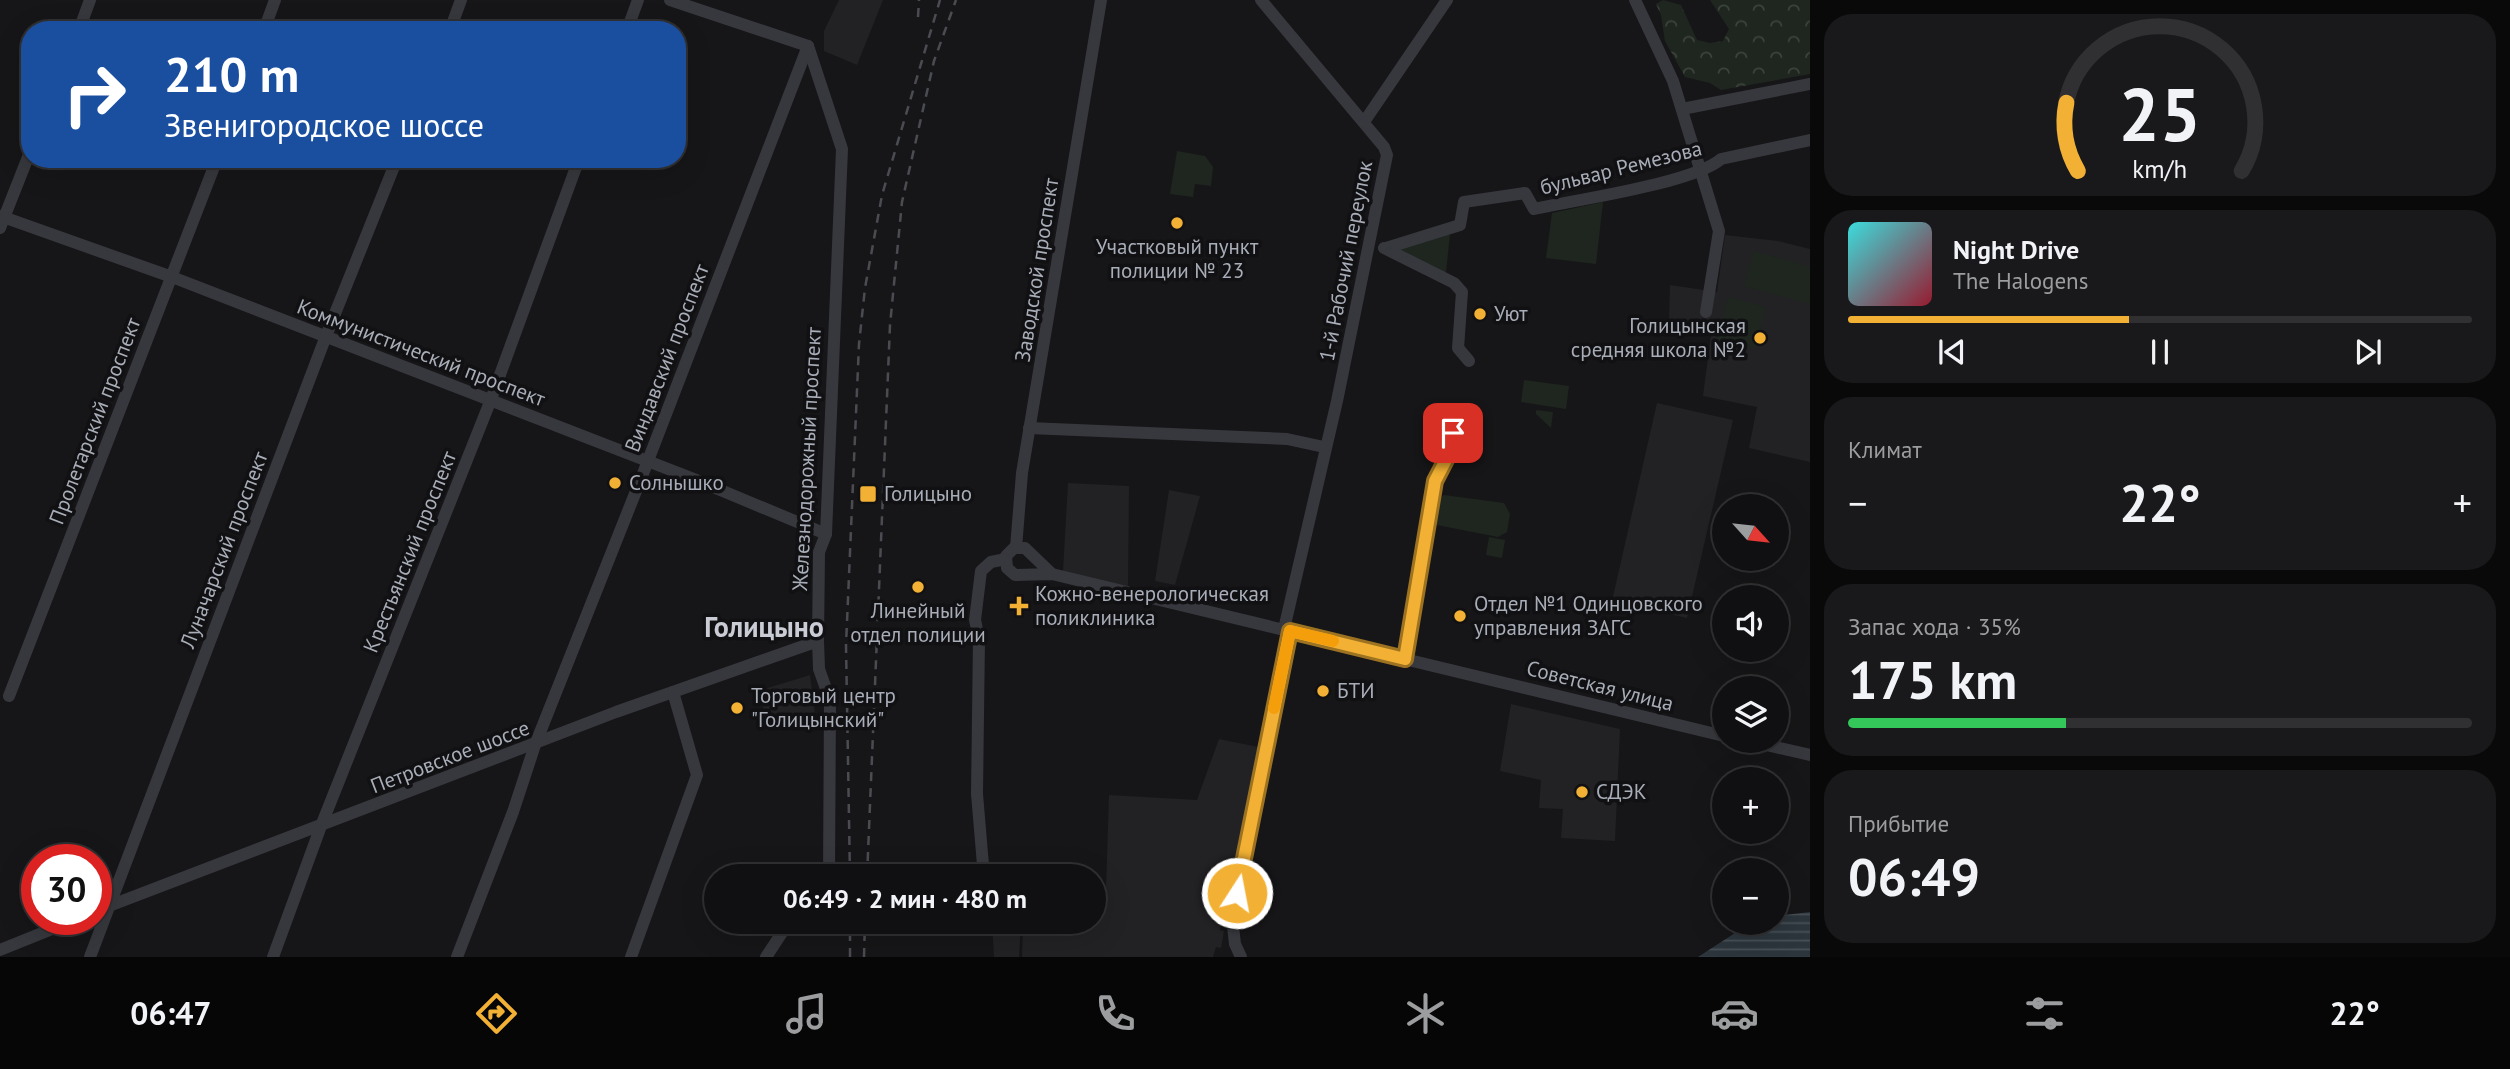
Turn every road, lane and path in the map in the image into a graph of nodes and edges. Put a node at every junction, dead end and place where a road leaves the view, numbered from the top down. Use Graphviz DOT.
graph roads {
  1 [pos="90,0"];
  2 [pos="275,0"];
  3 [pos="461,0"];
  4 [pos="638,0"];
  5 [pos="670,0"];
  6 [pos="1101,0"];
  7 [pos="1261,0"];
  8 [pos="1447,0"];
  9 [pos="1635,0"];
  10 [pos="82,21"];
  11 [pos="267,21"];
  12 [pos="453,21"];
  13 [pos="630,21"];
  14 [pos="808,46"];
  15 [pos="1810,83"];
  16 [pos="1682,109"];
  17 [pos="1364,122"];
  18 [pos="1810,140"];
  19 [pos="23,168"];
  20 [pos="213,168"];
  21 [pos="393,168"];
  22 [pos="576,168"];
  23 [pos="1702,171"];
  24 [pos="1,220"];
  25 [pos="1386,248"];
  26 [pos="1369,250"];
  27 [pos="172,277"];
  28 [pos="1706,312"];
  29 [pos="326,336"];
  30 [pos="1469,361"];
  31 [pos="490,402"];
  32 [pos="1456,414"];
  33 [pos="1029,428"];
  34 [pos="1324,447"];
  35 [pos="648,461"];
  36 [pos="826,534"];
  37 [pos="1016,548"];
  38 [pos="1032,556"];
  39 [pos="1006,559"];
  40 [pos="1052,574"];
  41 [pos="1024,575"];
  42 [pos="1287,630"];
  43 [pos="818,641"];
  44 [pos="1405,659"];
  45 [pos="673,692"];
  46 [pos="9,696"];
  47 [pos="1712,733"];
  48 [pos="534,745"];
  49 [pos="1789,750"];
  50 [pos="1810,755"];
  51 [pos="321,826"];
  52 [pos="829,864"];
  53 [pos="983,864"];
  54 [pos="112,883"];
  55 [pos="112,905"];
  56 [pos="781,934"];
  57 [pos="37,935"];
  58 [pos="96,935"];
  59 [pos="0,950"];
  60 [pos="90,957"];
  61 [pos="273,957"];
  62 [pos="457,957"];
  63 [pos="631,957"];
  64 [pos="766,957"];
  65 [pos="1241,957"];
  1 -- 10 [label="street"];
  2 -- 11 [label="street"];
  3 -- 12 [label="street"];
  4 -- 13 [label="street"];
  5 -- 14 [label="street"];
  6 -- 33 [label="street, Заводской проспект"];
  7 -- 17 [label="street, 1-й Рабочий переулок"];
  8 -- 17 [label="street"];
  9 -- 16 [label="street"];
  14 -- 35 [label="street, Виндавский проспект"];
  14 -- 36 [label="street, Железнодорожный проспект"];
  15 -- 16 [label="street"];
  16 -- 23 [label="street"];
  17 -- 26 [label="street, 1-й Рабочий переулок"];
  18 -- 23 [label="street, бульвар Ремезова"];
  19 -- 24 [label="street"];
  20 -- 27 [label="street, Пролетарский проспект"];
  21 -- 29 [label="street, Луначарский проспект"];
  22 -- 31 [label="street, Крестьянский проспект"];
  23 -- 25 [label="street, бульвар Ремезова"];
  23 -- 28 [label="street"];
  24 -- 27 [label="street, Коммунистический проспект"];
  25 -- 26 [label="street, бульвар Ремезова"];
  25 -- 30 [label="street"];
  26 -- 34 [label="street, 1-й Рабочий переулок"];
  27 -- 29 [label="street, Коммунистический проспект"];
  27 -- 46 [label="street, Пролетарский проспект"];
  29 -- 31 [label="street, Коммунистический проспект"];
  29 -- 54 [label="street, Луначарский проспект"];
  31 -- 35 [label="street, Коммунистический проспект"];
  31 -- 51 [label="street, Крестьянский проспект"];
  32 -- 44 [label="street"];
  33 -- 34 [label="street"];
  33 -- 37 [label="street, Заводской проспект"];
  34 -- 42 [label="street, 1-й Рабочий переулок"];
  35 -- 36 [label="street, Коммунистический проспект"];
  35 -- 48 [label="street, Виндавский проспект"];
  36 -- 43 [label="street, Железнодорожный проспект"];
  37 -- 38 [label="street"];
  37 -- 39 [label="street"];
  38 -- 40 [label="street"];
  38 -- 41 [label="street"];
  39 -- 41 [label="street"];
  39 -- 53 [label="street"];
  40 -- 41 [label="street"];
  40 -- 42 [label="street, Советская улица"];
  42 -- 44 [label="street, Советская улица"];
  42 -- 65 [label="street, 1-й Рабочий переулок"];
  43 -- 45 [label="street, Петровское шоссе"];
  43 -- 52 [label="street, Железнодорожный проспект"];
  44 -- 47 [label="street, Советская улица"];
  45 -- 48 [label="street, Петровское шоссе"];
  45 -- 63 [label="street"];
  48 -- 51 [label="street, Петровское шоссе"];
  48 -- 62 [label="street, Виндавский проспект"];
  49 -- 50 [label="street"];
  51 -- 55 [label="street, Петровское шоссе"];
  51 -- 61 [label="street, Крестьянский проспект"];
  56 -- 64 [label="street"];
  57 -- 59 [label="street"];
  58 -- 60 [label="street, Луначарский проспект"];
}
